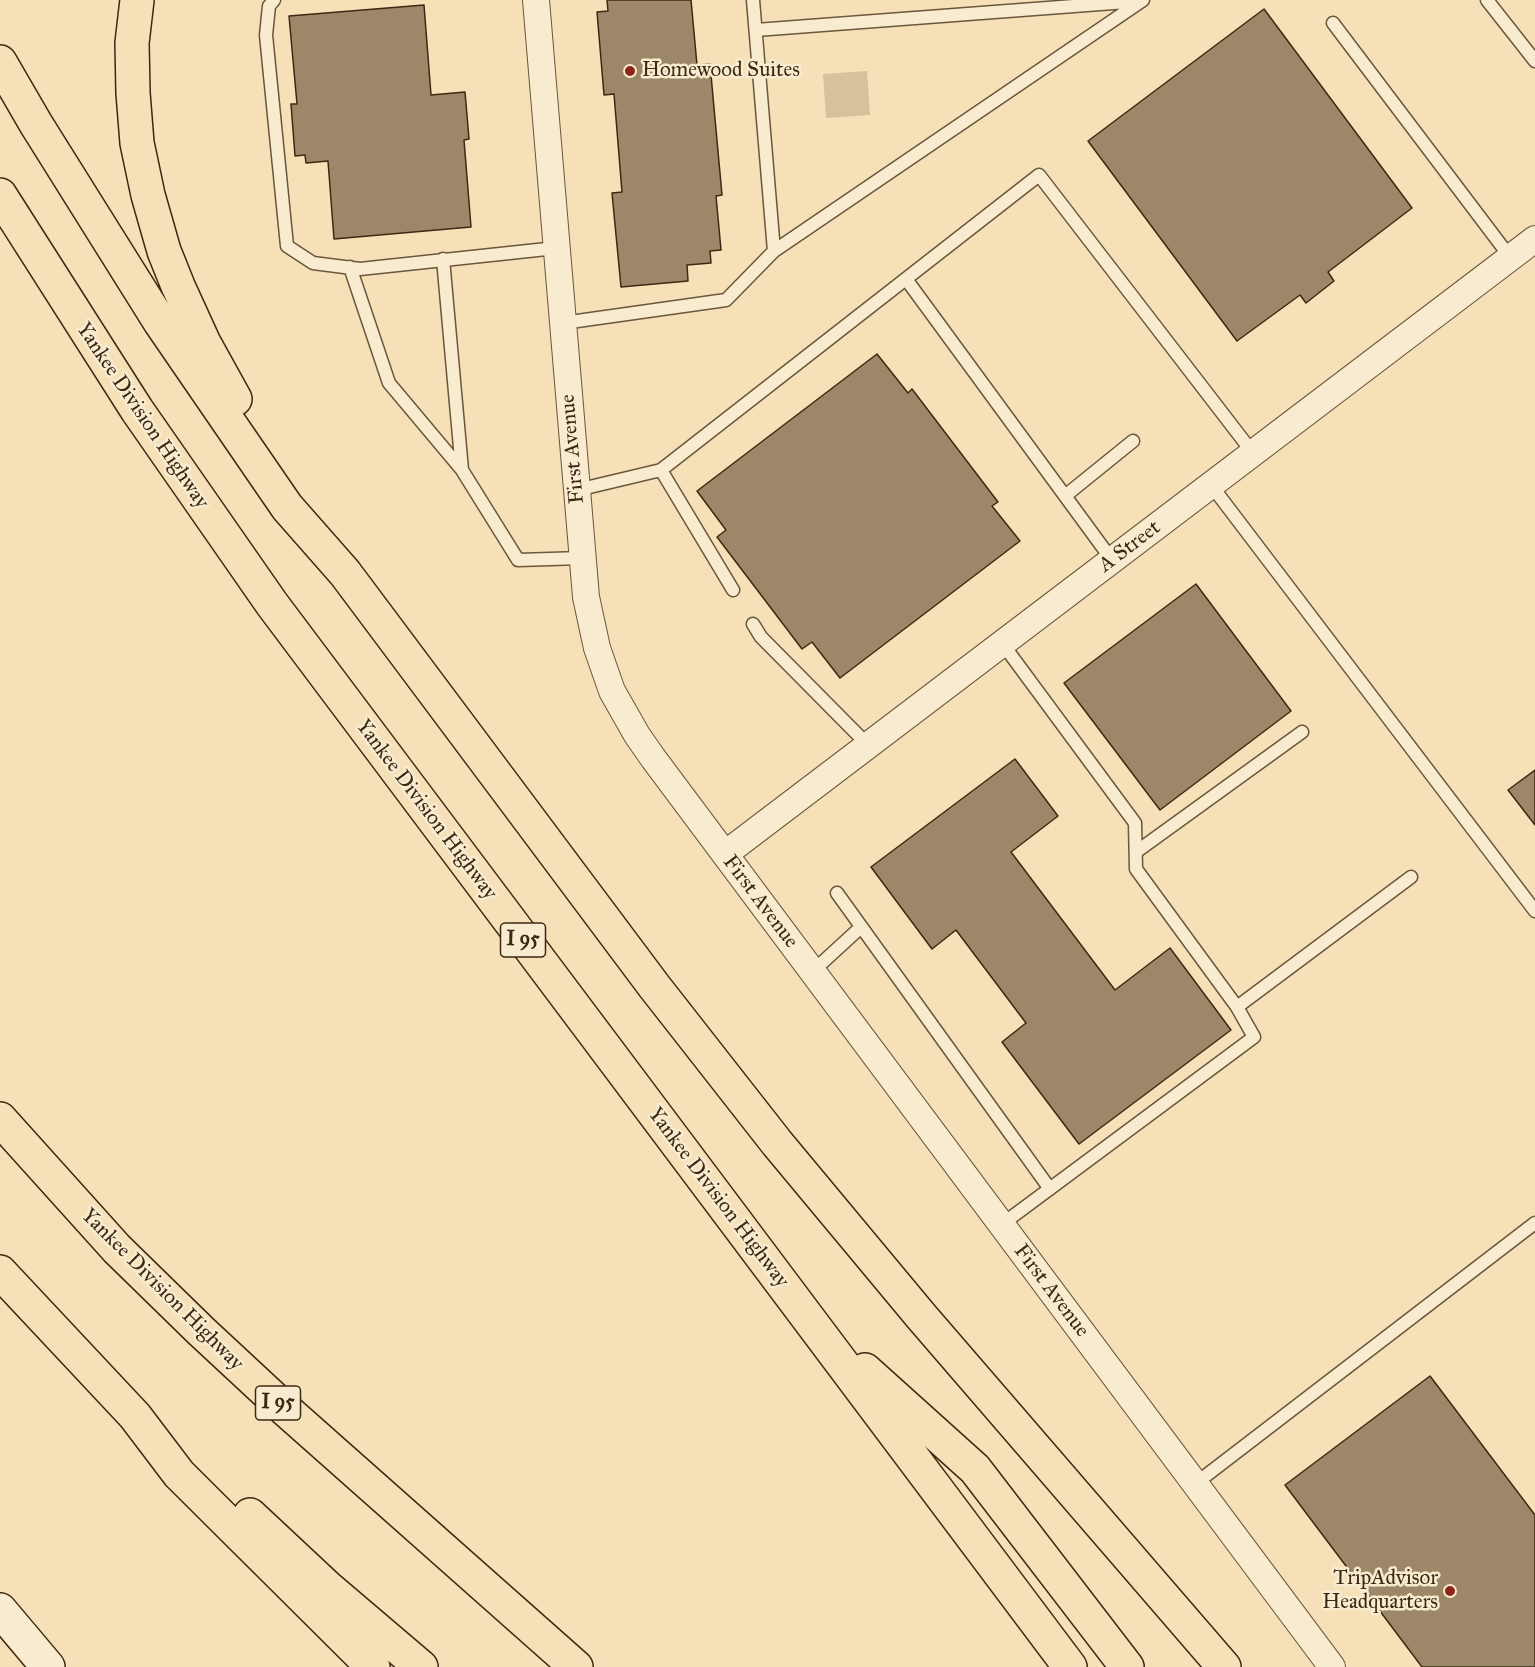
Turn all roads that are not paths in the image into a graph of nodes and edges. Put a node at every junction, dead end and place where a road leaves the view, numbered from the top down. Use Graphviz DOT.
graph roads {
  1 [pos="137,0"];
  2 [pos="274,0"];
  3 [pos="536,0"];
  4 [pos="753,0"];
  5 [pos="1142,0"];
  6 [pos="1487,0"];
  7 [pos="1333,23"];
  8 [pos="756,30"];
  9 [pos="1535,61"];
  10 [pos="0,62"];
  11 [pos="0,195"];
  12 [pos="1535,239"];
  13 [pos="556,248"];
  14 [pos="774,251"];
  15 [pos="1510,257"];
  16 [pos="443,260"];
  17 [pos="350,267"];
  18 [pos="906,279"];
  19 [pos="563,323"];
  20 [pos="1133,441"];
  21 [pos="1252,453"];
  22 [pos="462,470"];
  23 [pos="661,470"];
  24 [pos="1211,484"];
  25 [pos="577,490"];
  26 [pos="1065,496"];
  27 [pos="582,558"];
  28 [pos="1112,560"];
  29 [pos="345,573"];
  30 [pos="733,590"];
  31 [pos="753,624"];
  32 [pos="1002,643"];
  33 [pos="1302,732"];
  34 [pos="868,745"];
  35 [pos="1136,852"];
  36 [pos="725,854"];
  37 [pos="1411,877"];
  38 [pos="837,893"];
  39 [pos="1535,911"];
  40 [pos="861,927"];
  41 [pos="812,972"];
  42 [pos="1237,1007"];
  43 [pos="0,1119"];
  44 [pos="1050,1189"];
  45 [pos="1535,1223"];
  46 [pos="1001,1225"];
  47 [pos="0,1272"];
  48 [pos="810,1321"];
  49 [pos="135,1416"];
  50 [pos="1195,1484"];
  51 [pos="0,1610"];
  52 [pos="48,1667"];
  53 [pos="373,1667"];
  54 [pos="421,1667"];
  55 [pos="576,1667"];
  56 [pos="1071,1667"];
  57 [pos="1127,1667"];
  58 [pos="1224,1667"];
  59 [pos="1332,1667"];
  1 -- 29 [label="highway"];
  2 -- 17 [label="lane"];
  3 -- 13 [label="street, First Avenue"];
  4 -- 8 [label="lane"];
  5 -- 8 [label="lane"];
  5 -- 14 [label="lane"];
  6 -- 9 [label="lane"];
  7 -- 15 [label="lane"];
  8 -- 14 [label="lane"];
  10 -- 29 [label="highway"];
  11 -- 48 [label="highway, Yankee Division Highway / I 95"];
  12 -- 15 [label="street, A Street"];
  13 -- 16 [label="lane"];
  13 -- 19 [label="street, First Avenue"];
  14 -- 19 [label="lane"];
  15 -- 21 [label="street, A Street"];
  16 -- 17 [label="lane"];
  16 -- 22 [label="lane"];
  17 -- 22 [label="lane"];
  18 -- 21 [label="lane"];
  18 -- 23 [label="lane"];
  18 -- 26 [label="lane"];
  19 -- 25 [label="street, First Avenue"];
  20 -- 26 [label="lane"];
  21 -- 24 [label="street, A Street"];
  22 -- 27 [label="lane"];
  23 -- 25 [label="lane"];
  23 -- 30 [label="lane"];
  24 -- 28 [label="street, A Street"];
  24 -- 39 [label="lane"];
  25 -- 27 [label="street, First Avenue"];
  26 -- 28 [label="lane"];
  27 -- 36 [label="street, First Avenue"];
  28 -- 32 [label="street, A Street"];
  29 -- 58 [label="highway"];
  31 -- 34 [label="lane"];
  32 -- 34 [label="street, A Street"];
  32 -- 35 [label="lane"];
  33 -- 35 [label="lane"];
  34 -- 36 [label="street, A Street"];
  35 -- 42 [label="lane"];
  36 -- 41 [label="street, First Avenue"];
  37 -- 42 [label="lane"];
  38 -- 40 [label="lane"];
  40 -- 41 [label="lane"];
  40 -- 44 [label="lane"];
  41 -- 46 [label="street, First Avenue"];
  42 -- 44 [label="lane"];
  43 -- 55 [label="highway, Yankee Division Highway / I 95"];
  44 -- 46 [label="lane"];
  45 -- 50 [label="lane"];
  46 -- 50 [label="street, First Avenue"];
  47 -- 49 [label="highway"];
  48 -- 56 [label="highway, Yankee Division Highway / I 95"];
  48 -- 57 [label="highway"];
  49 -- 53 [label="highway"];
  49 -- 54 [label="highway"];
  50 -- 59 [label="street, First Avenue"];
  51 -- 52 [label="main road"];
}
